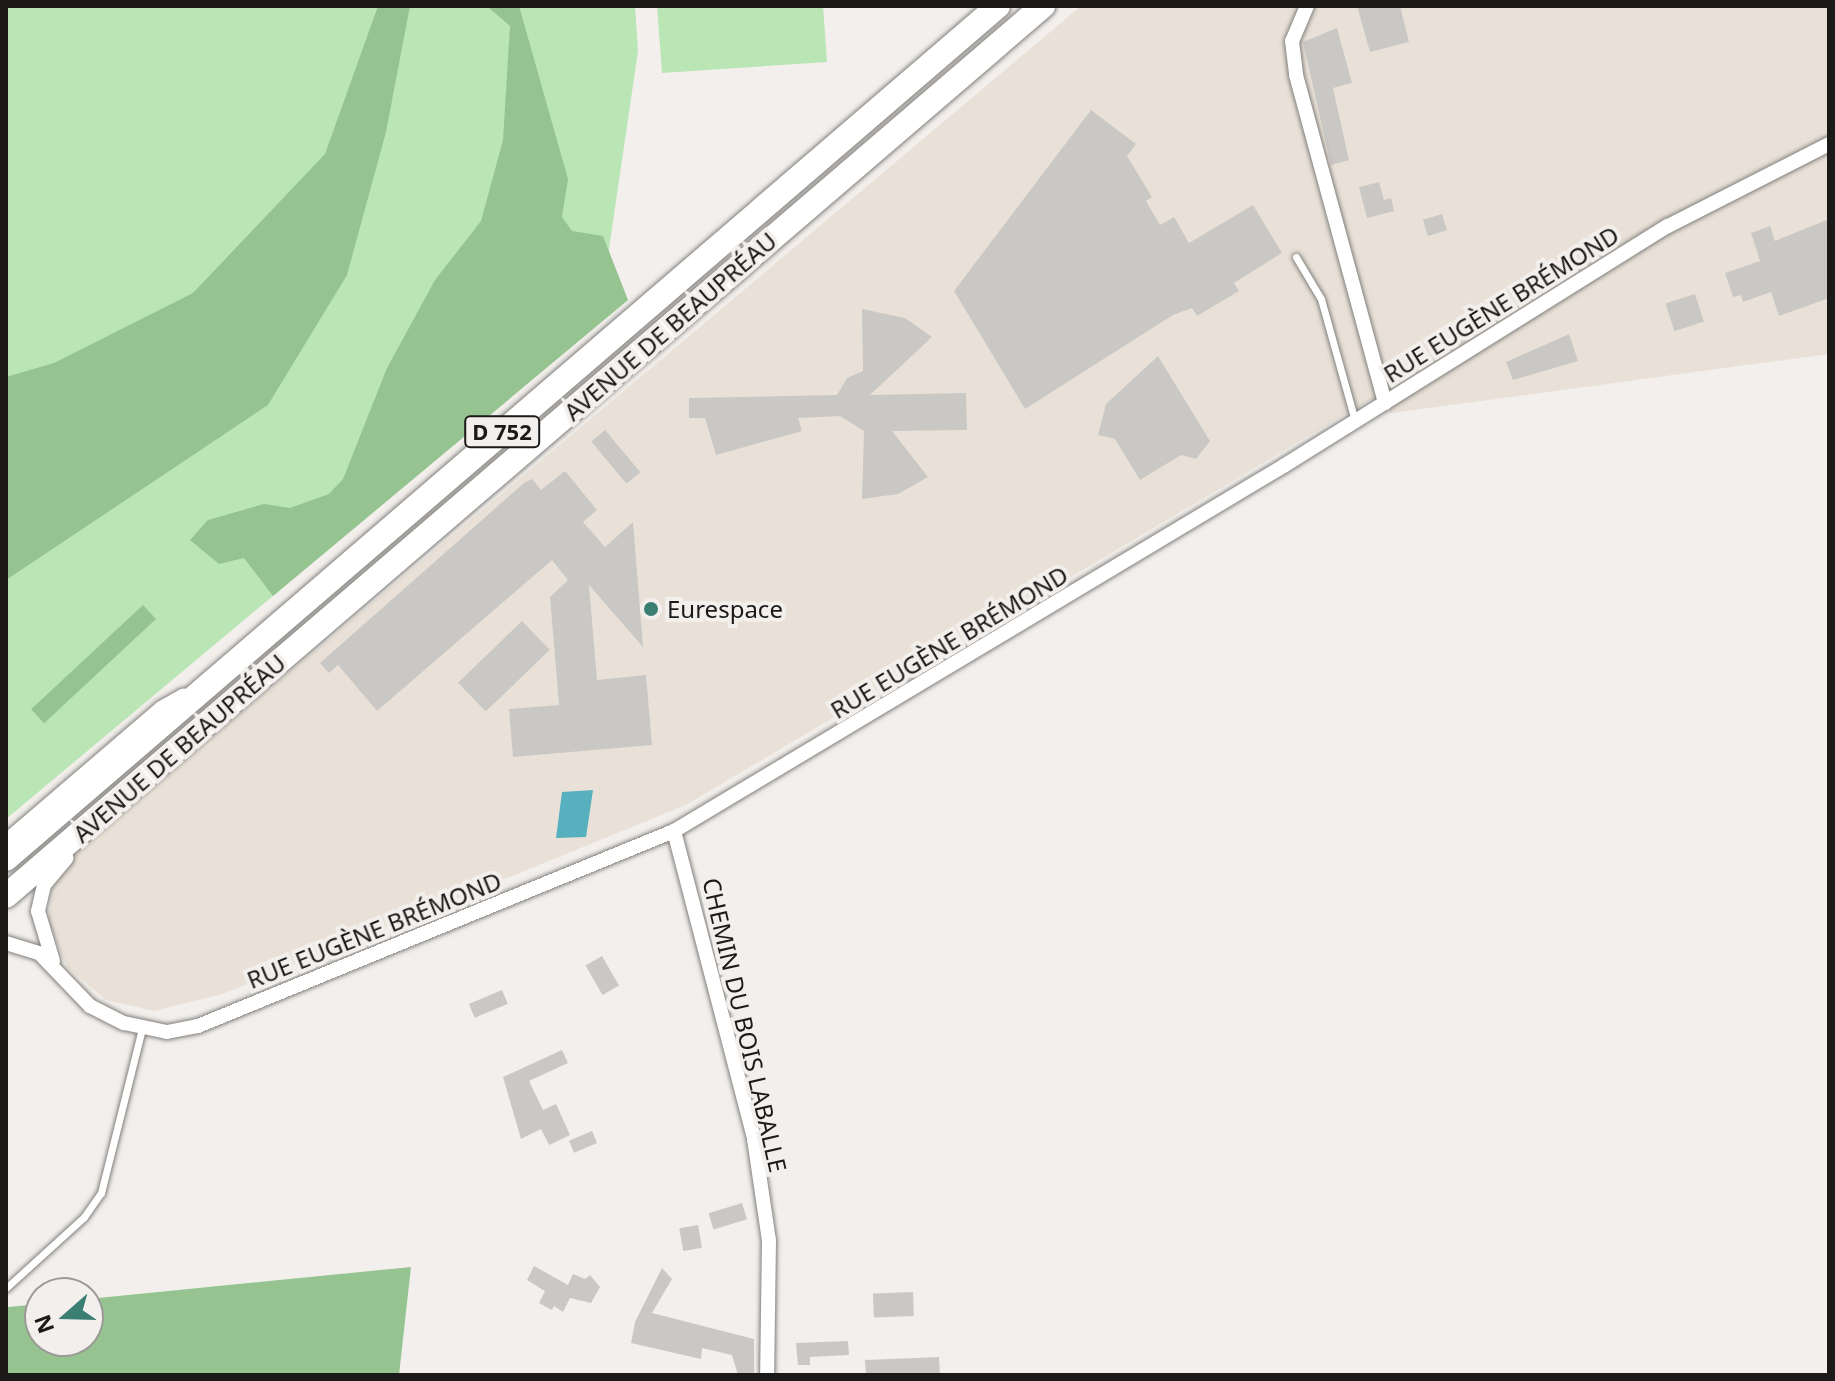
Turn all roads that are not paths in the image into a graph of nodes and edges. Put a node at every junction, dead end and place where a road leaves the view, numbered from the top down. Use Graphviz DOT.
graph roads {
  1 [pos="998,6"];
  2 [pos="1043,6"];
  3 [pos="1307,6"];
  4 [pos="1829,144"];
  5 [pos="1296,257"];
  6 [pos="1385,403"];
  7 [pos="1355,421"];
  8 [pos="280,662"];
  9 [pos="219,676"];
  10 [pos="674,831"];
  11 [pos="6,841"];
  12 [pos="6,859"];
  13 [pos="6,896"];
  14 [pos="6,943"];
  15 [pos="57,968"];
  16 [pos="142,1028"];
  17 [pos="6,1288"];
  18 [pos="767,1375"];
  1 -- 9 [label="highway, AVENUE DE BEAUPRÉAU / D 752"];
  2 -- 8 [label="highway, AVENUE DE BEAUPRÉAU / D 752"];
  3 -- 6 [label="street"];
  4 -- 6 [label="street, RUE EUGÈNE BRÉMOND"];
  5 -- 7 [label="lane"];
  6 -- 7 [label="street, RUE EUGÈNE BRÉMOND"];
  7 -- 10 [label="street, RUE EUGÈNE BRÉMOND"];
  8 -- 13 [label="highway, AVENUE DE BEAUPRÉAU / D 752"];
  8 -- 15 [label="street, RUE EUGÈNE BRÉMOND"];
  9 -- 11 [label="street"];
  9 -- 12 [label="highway, AVENUE DE BEAUPRÉAU / D 752"];
  10 -- 16 [label="street, RUE EUGÈNE BRÉMOND"];
  10 -- 18 [label="street, CHEMIN DU BOIS LABALLE"];
  14 -- 15 [label="street, RUE EUGÈNE BRÉMOND"];
  15 -- 16 [label="street, RUE EUGÈNE BRÉMOND"];
  16 -- 17 [label="lane"];
}
